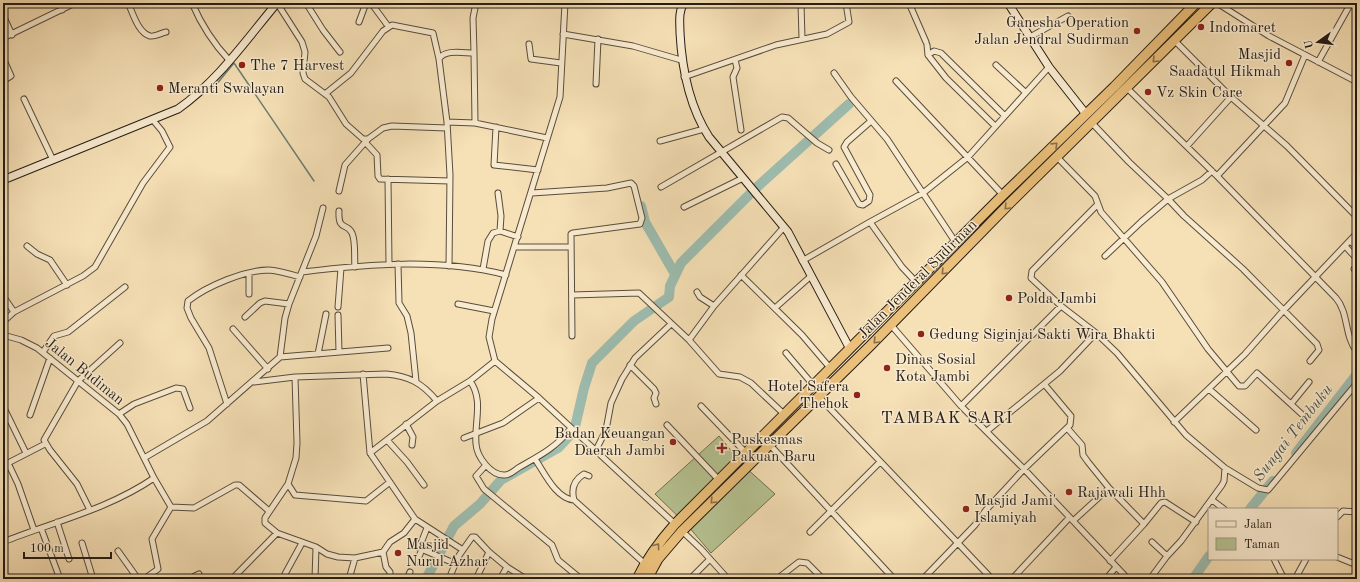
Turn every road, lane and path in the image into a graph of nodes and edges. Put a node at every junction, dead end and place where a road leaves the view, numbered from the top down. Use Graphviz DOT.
graph roads {
  1 [pos="59,3"];
  2 [pos="75,3"];
  3 [pos="128,3"];
  4 [pos="192,3"];
  5 [pos="277,3"];
  6 [pos="306,3"];
  7 [pos="366,3"];
  8 [pos="371,3"];
  9 [pos="476,3"];
  10 [pos="565,3"];
  11 [pos="684,3"];
  12 [pos="801,3"];
  13 [pos="846,3"];
  14 [pos="909,3"];
  15 [pos="1008,3"];
  16 [pos="1196,3"];
  17 [pos="1212,3"];
  18 [pos="1217,3"];
  19 [pos="1351,3"];
  20 [pos="62,10"];
  21 [pos="3,15"];
  22 [pos="1068,16"];
  23 [pos="359,22"];
  24 [pos="388,26"];
  25 [pos="166,32"];
  26 [pos="563,34"];
  27 [pos="12,35"];
  28 [pos="3,38"];
  29 [pos="1030,38"];
  30 [pos="598,39"];
  31 [pos="802,39"];
  32 [pos="1175,41"];
  33 [pos="529,44"];
  34 [pos="340,52"];
  35 [pos="474,53"];
  36 [pos="928,55"];
  37 [pos="1305,55"];
  38 [pos="3,58"];
  39 [pos="439,59"];
  40 [pos="229,60"];
  41 [pos="681,60"];
  42 [pos="735,60"];
  43 [pos="1318,62"];
  44 [pos="561,63"];
  45 [pos="996,65"];
  46 [pos="1049,67"];
  47 [pos="834,73"];
  48 [pos="684,78"];
  49 [pos="3,81"];
  50 [pos="896,81"];
  51 [pos="1357,82"];
  52 [pos="596,84"];
  53 [pos="1127,88"];
  54 [pos="1025,92"];
  55 [pos="325,94"];
  56 [pos="1231,97"];
  57 [pos="24,99"];
  58 [pos="1086,114"];
  59 [pos="1005,116"];
  60 [pos="152,119"];
  61 [pos="871,120"];
  62 [pos="475,123"];
  63 [pos="1092,123"];
  64 [pos="447,125"];
  65 [pos="995,126"];
  66 [pos="1264,126"];
  67 [pos="496,127"];
  68 [pos="704,129"];
  69 [pos="741,130"];
  70 [pos="547,138"];
  71 [pos="366,141"];
  72 [pos="660,141"];
  73 [pos="1187,146"];
  74 [pos="829,150"];
  75 [pos="722,152"];
  76 [pos="968,156"];
  77 [pos="1057,158"];
  78 [pos="53,160"];
  79 [pos="836,164"];
  80 [pos="538,170"];
  81 [pos="1212,171"];
  82 [pos="1027,173"];
  83 [pos="1217,176"];
  84 [pos="743,178"];
  85 [pos="388,179"];
  86 [pos="3,180"];
  87 [pos="450,180"];
  88 [pos="1034,180"];
  89 [pos="661,187"];
  90 [pos="339,191"];
  91 [pos="498,193"];
  92 [pos="532,193"];
  93 [pos="923,193"];
  94 [pos="1003,195"];
  95 [pos="1168,199"];
  96 [pos="1097,205"];
  97 [pos="323,208"];
  98 [pos="684,208"];
  99 [pos="339,211"];
  100 [pos="1357,217"];
  101 [pos="870,222"];
  102 [pos="784,227"];
  103 [pos="500,231"];
  104 [pos="1357,233"];
  105 [pos="964,236"];
  106 [pos="518,237"];
  107 [pos="1124,237"];
  108 [pos="1350,241"];
  109 [pos="956,243"];
  110 [pos="971,244"];
  111 [pos="27,246"];
  112 [pos="1345,246"];
  113 [pos="570,247"];
  114 [pos="1357,247"];
  115 [pos="515,248"];
  116 [pos="1105,256"];
  117 [pos="1357,259"];
  118 [pos="802,261"];
  119 [pos="389,264"];
  120 [pos="398,264"];
  121 [pos="1357,264"];
  122 [pos="449,266"];
  123 [pos="355,267"];
  124 [pos="341,268"];
  125 [pos="483,269"];
  126 [pos="1357,273"];
  127 [pos="249,274"];
  128 [pos="301,274"];
  129 [pos="506,275"];
  130 [pos="741,275"];
  131 [pos="811,276"];
  132 [pos="1314,277"];
  133 [pos="917,283"];
  134 [pos="67,285"];
  135 [pos="125,287"];
  136 [pos="697,292"];
  137 [pos="249,294"];
  138 [pos="572,295"];
  139 [pos="904,295"];
  140 [pos="3,296"];
  141 [pos="912,303"];
  142 [pos="289,304"];
  143 [pos="458,304"];
  144 [pos="714,306"];
  145 [pos="1061,306"];
  146 [pos="338,307"];
  147 [pos="775,308"];
  148 [pos="494,311"];
  149 [pos="1283,311"];
  150 [pos="14,312"];
  151 [pos="326,314"];
  152 [pos="338,316"];
  153 [pos="245,317"];
  154 [pos="3,322"];
  155 [pos="671,324"];
  156 [pos="891,325"];
  157 [pos="233,329"];
  158 [pos="1096,333"];
  159 [pos="3,335"];
  160 [pos="572,336"];
  161 [pos="689,340"];
  162 [pos="120,343"];
  163 [pos="388,348"];
  164 [pos="850,349"];
  165 [pos="43,352"];
  166 [pos="339,352"];
  167 [pos="1357,352"];
  168 [pos="786,353"];
  169 [pos="318,354"];
  170 [pos="280,357"];
  171 [pos="50,358"];
  172 [pos="494,361"];
  173 [pos="1310,361"];
  174 [pos="630,365"];
  175 [pos="268,369"];
  176 [pos="831,369"];
  177 [pos="1226,372"];
  178 [pos="363,374"];
  179 [pos="296,377"];
  180 [pos="78,381"];
  181 [pos="416,381"];
  182 [pos="470,381"];
  183 [pos="253,382"];
  184 [pos="1309,382"];
  185 [pos="1357,383"];
  186 [pos="1045,385"];
  187 [pos="814,386"];
  188 [pos="1209,389"];
  189 [pos="819,397"];
  190 [pos="539,398"];
  191 [pos="437,401"];
  192 [pos="227,404"];
  193 [pos="656,404"];
  194 [pos="1292,404"];
  195 [pos="3,406"];
  196 [pos="701,406"];
  197 [pos="961,406"];
  198 [pos="190,408"];
  199 [pos="119,414"];
  200 [pos="30,415"];
  201 [pos="785,415"];
  202 [pos="1306,418"];
  203 [pos="1174,422"];
  204 [pos="406,424"];
  205 [pos="667,425"];
  206 [pos="571,428"];
  207 [pos="1068,429"];
  208 [pos="1256,430"];
  209 [pos="987,431"];
  210 [pos="476,434"];
  211 [pos="464,438"];
  212 [pos="387,440"];
  213 [pos="45,444"];
  214 [pos="769,444"];
  215 [pos="412,445"];
  216 [pos="596,450"];
  217 [pos="26,453"];
  218 [pos="370,453"];
  219 [pos="746,453"];
  220 [pos="144,458"];
  221 [pos="536,461"];
  222 [pos="5,462"];
  223 [pos="880,462"];
  224 [pos="486,465"];
  225 [pos="1024,468"];
  226 [pos="1225,468"];
  227 [pos="589,476"];
  228 [pos="722,476"];
  229 [pos="154,478"];
  230 [pos="733,481"];
  231 [pos="390,482"];
  232 [pos="288,484"];
  233 [pos="424,485"];
  234 [pos="1109,488"];
  235 [pos="574,500"];
  236 [pos="1212,500"];
  237 [pos="171,507"];
  238 [pos="1223,508"];
  239 [pos="90,510"];
  240 [pos="831,510"];
  241 [pos="269,511"];
  242 [pos="1357,512"];
  243 [pos="1338,516"];
  244 [pos="415,519"];
  245 [pos="1071,520"];
  246 [pos="57,522"];
  247 [pos="1196,522"];
  248 [pos="675,524"];
  249 [pos="1144,524"];
  250 [pos="41,528"];
  251 [pos="427,528"];
  252 [pos="34,530"];
  253 [pos="682,531"];
  254 [pos="810,532"];
  255 [pos="277,533"];
  256 [pos="3,542"];
  257 [pos="1152,542"];
  258 [pos="82,543"];
  259 [pos="302,543"];
  260 [pos="957,543"];
  261 [pos="316,547"];
  262 [pos="422,549"];
  263 [pos="463,550"];
  264 [pos="118,551"];
  265 [pos="383,552"];
  266 [pos="489,552"];
  267 [pos="1167,556"];
  268 [pos="1338,557"];
  269 [pos="355,558"];
  270 [pos="69,559"];
  271 [pos="710,559"];
  272 [pos="1274,560"];
  273 [pos="1305,560"];
  274 [pos="1110,561"];
  275 [pos="417,562"];
  276 [pos="644,563"];
  277 [pos="456,564"];
  278 [pos="1357,565"];
  279 [pos="507,567"];
  280 [pos="1116,567"];
  281 [pos="410,572"];
  282 [pos="199,574"];
  283 [pos="60,579"];
  284 [pos="93,579"];
  285 [pos="138,579"];
  286 [pos="144,579"];
  287 [pos="189,579"];
  288 [pos="232,579"];
  289 [pos="284,579"];
  290 [pos="315,579"];
  291 [pos="349,579"];
  292 [pos="390,579"];
  293 [pos="407,579"];
  294 [pos="449,579"];
  295 [pos="476,579"];
  296 [pos="500,579"];
  297 [pos="526,579"];
  298 [pos="581,579"];
  299 [pos="637,579"];
  300 [pos="647,579"];
  301 [pos="690,579"];
  302 [pos="728,579"];
  303 [pos="777,579"];
  304 [pos="823,579"];
  305 [pos="894,579"];
  306 [pos="923,579"];
  307 [pos="992,579"];
  308 [pos="1012,579"];
  309 [pos="1106,579"];
  310 [pos="1128,579"];
  311 [pos="1150,579"];
  312 [pos="1284,579"];
  313 [pos="1295,579"];
  1 -- 20 [label="street"];
  2 -- 20 [label="street"];
  3 -- 25 [label="street"];
  4 -- 40 [label="street"];
  5 -- 40 [label="street"];
  5 -- 55 [label="street"];
  6 -- 34 [label="street"];
  7 -- 23 [label="street"];
  8 -- 24 [label="street"];
  9 -- 35 [label="street"];
  10 -- 26 [label="street"];
  11 -- 41 [label="street"];
  12 -- 31 [label="street"];
  13 -- 31 [label="street"];
  14 -- 36 [label="street"];
  15 -- 29 [label="street"];
  16 -- 58 [label="highway, Jalan Jenderal Sudirman"];
  17 -- 32 [label="highway, Jalan Jenderal Sudirman"];
  18 -- 37 [label="street"];
  19 -- 43 [label="street"];
  20 -- 27 [label="street"];
  21 -- 27 [label="street"];
  22 -- 29 [label="street"];
  24 -- 39 [label="street"];
  24 -- 55 [label="street"];
  26 -- 30 [label="street"];
  26 -- 44 [label="street"];
  27 -- 28 [label="street"];
  29 -- 46 [label="street"];
  30 -- 41 [label="street"];
  30 -- 52 [label="street"];
  31 -- 42 [label="street"];
  32 -- 53 [label="highway, Jalan Jenderal Sudirman, one-way"];
  32 -- 56 [label="street"];
  33 -- 44 [label="street"];
  35 -- 39 [label="street"];
  35 -- 62 [label="street"];
  36 -- 59 [label="street"];
  36 -- 65 [label="street"];
  37 -- 43 [label="street"];
  37 -- 66 [label="street"];
  38 -- 49 [label="street"];
  39 -- 64 [label="street"];
  40 -- 60 [label="street"];
  41 -- 48 [label="street"];
  42 -- 48 [label="street"];
  42 -- 69 [label="street"];
  43 -- 51 [label="street"];
  44 -- 70 [label="street"];
  45 -- 54 [label="street"];
  46 -- 54 [label="street"];
  46 -- 58 [label="street"];
  47 -- 61 [label="street"];
  48 -- 68 [label="street"];
  50 -- 76 [label="street"];
  53 -- 63 [label="highway, Jalan Jenderal Sudirman"];
  53 -- 73 [label="street"];
  54 -- 59 [label="street"];
  55 -- 71 [label="street"];
  56 -- 66 [label="street"];
  56 -- 73 [label="street"];
  57 -- 78 [label="street"];
  82 -- 58 [label="highway, Jalan Jenderal Sudirman, one-way"];
  59 -- 65 [label="street"];
  60 -- 78 [label="street"];
  60 -- 134 [label="street"];
  61 -- 79 [label="street"];
  61 -- 93 [label="street"];
  62 -- 64 [label="street"];
  62 -- 67 [label="street"];
  63 -- 77 [label="highway, Jalan Jenderal Sudirman"];
  63 -- 95 [label="street"];
  64 -- 71 [label="street"];
  64 -- 87 [label="street"];
  65 -- 76 [label="street"];
  66 -- 83 [label="street"];
  66 -- 100 [label="street"];
  67 -- 70 [label="street"];
  67 -- 80 [label="street"];
  68 -- 72 [label="street"];
  68 -- 75 [label="street"];
  70 -- 80 [label="street"];
  71 -- 85 [label="street"];
  71 -- 90 [label="street"];
  73 -- 81 [label="street"];
  74 -- 75 [label="street"];
  75 -- 84 [label="street"];
  75 -- 89 [label="street"];
  76 -- 93 [label="street"];
  76 -- 94 [label="street"];
  77 -- 88 [label="highway, Jalan Jenderal Sudirman"];
  77 -- 96 [label="street"];
  78 -- 86 [label="street"];
  80 -- 92 [label="street"];
  81 -- 83 [label="street"];
  81 -- 95 [label="street"];
  82 -- 88 [label="highway"];
  82 -- 94 [label="highway, Jalan Jenderal Sudirman"];
  83 -- 132 [label="street"];
  84 -- 98 [label="street"];
  84 -- 102 [label="street"];
  85 -- 87 [label="street"];
  85 -- 119 [label="street"];
  87 -- 122 [label="street"];
  88 -- 110 [label="highway, Jalan Jenderal Sudirman, one-way"];
  91 -- 103 [label="street"];
  92 -- 106 [label="street"];
  92 -- 113 [label="street"];
  93 -- 101 [label="street"];
  93 -- 109 [label="street"];
  94 -- 105 [label="highway, Jalan Jenderal Sudirman"];
  95 -- 107 [label="street"];
  95 -- 149 [label="street"];
  96 -- 107 [label="street"];
  96 -- 145 [label="street"];
  97 -- 128 [label="street"];
  99 -- 123 [label="street"];
  101 -- 118 [label="street"];
  101 -- 133 [label="street"];
  102 -- 118 [label="street"];
  102 -- 130 [label="street"];
  103 -- 106 [label="street"];
  103 -- 125 [label="street"];
  104 -- 108 [label="street"];
  105 -- 109 [label="highway, Jalan Jenderal Sudirman"];
  105 -- 110 [label="highway"];
  106 -- 115 [label="street"];
  107 -- 116 [label="street"];
  107 -- 177 [label="street"];
  108 -- 112 [label="street"];
  108 -- 114 [label="street"];
  109 -- 133 [label="highway, Jalan Jenderal Sudirman"];
  110 -- 141 [label="highway, Jalan Jenderal Sudirman, one-way"];
  111 -- 134 [label="street"];
  112 -- 117 [label="street"];
  112 -- 132 [label="street"];
  113 -- 115 [label="street"];
  113 -- 138 [label="street"];
  115 -- 129 [label="street"];
  118 -- 131 [label="street"];
  119 -- 120 [label="street"];
  119 -- 123 [label="street"];
  120 -- 122 [label="street"];
  120 -- 181 [label="street"];
  121 -- 126 [label="street"];
  122 -- 125 [label="street"];
  123 -- 124 [label="street"];
  124 -- 128 [label="street"];
  124 -- 146 [label="street"];
  125 -- 129 [label="street"];
  127 -- 128 [label="street"];
  127 -- 137 [label="street"];
  127 -- 192 [label="street"];
  128 -- 142 [label="street"];
  129 -- 148 [label="street"];
  130 -- 144 [label="street"];
  130 -- 147 [label="street"];
  131 -- 147 [label="street"];
  131 -- 164 [label="street"];
  132 -- 149 [label="street"];
  132 -- 167 [label="street"];
  133 -- 139 [label="highway, Jalan Jenderal Sudirman"];
  134 -- 150 [label="street"];
  135 -- 165 [label="street"];
  136 -- 144 [label="street"];
  138 -- 155 [label="street"];
  138 -- 160 [label="street"];
  139 -- 141 [label="highway"];
  139 -- 164 [label="highway, Jalan Jenderal Sudirman"];
  140 -- 150 [label="street"];
  141 -- 156 [label="highway, Jalan Jenderal Sudirman"];
  142 -- 153 [label="street"];
  142 -- 170 [label="street"];
  143 -- 148 [label="street"];
  144 -- 161 [label="street"];
  145 -- 158 [label="street"];
  145 -- 197 [label="street"];
  147 -- 176 [label="street"];
  148 -- 172 [label="street"];
  149 -- 173 [label="street"];
  149 -- 177 [label="street"];
  150 -- 154 [label="street"];
  151 -- 169 [label="street"];
  152 -- 166 [label="street"];
  155 -- 161 [label="street"];
  155 -- 174 [label="street"];
  156 -- 189 [label="highway, Jalan Jenderal Sudirman, one-way"];
  156 -- 197 [label="street"];
  157 -- 175 [label="street"];
  158 -- 186 [label="street"];
  158 -- 203 [label="street"];
  159 -- 165 [label="street, Jalan Budiman"];
  161 -- 201 [label="street"];
  162 -- 180 [label="street"];
  163 -- 166 [label="street"];
  164 -- 176 [label="highway, Jalan Jenderal Sudirman"];
  165 -- 171 [label="street, Jalan Budiman"];
  166 -- 169 [label="street"];
  168 -- 187 [label="street"];
  169 -- 170 [label="street"];
  170 -- 175 [label="street"];
  171 -- 180 [label="street, Jalan Budiman"];
  171 -- 200 [label="street"];
  172 -- 182 [label="street"];
  172 -- 190 [label="street"];
  174 -- 193 [label="street"];
  174 -- 216 [label="street"];
  175 -- 183 [label="street"];
  176 -- 187 [label="highway, Jalan Jenderal Sudirman"];
  177 -- 188 [label="street"];
  177 -- 194 [label="street"];
  178 -- 179 [label="street"];
  178 -- 181 [label="street"];
  178 -- 218 [label="street"];
  179 -- 183 [label="street"];
  179 -- 232 [label="street"];
  180 -- 199 [label="street, Jalan Budiman"];
  180 -- 213 [label="street"];
  181 -- 191 [label="street"];
  182 -- 191 [label="street"];
  182 -- 210 [label="street"];
  183 -- 192 [label="street"];
  184 -- 194 [label="street"];
  185 -- 226 [label="street"];
  186 -- 207 [label="street"];
  186 -- 209 [label="street"];
  187 -- 201 [label="highway, Jalan Jenderal Sudirman"];
  188 -- 203 [label="street"];
  188 -- 208 [label="street"];
  189 -- 214 [label="highway, Jalan Jenderal Sudirman"];
  189 -- 223 [label="street"];
  190 -- 206 [label="street"];
  190 -- 210 [label="street"];
  191 -- 204 [label="street"];
  192 -- 220 [label="street"];
  194 -- 202 [label="street"];
  195 -- 217 [label="street"];
  196 -- 219 [label="street"];
  197 -- 209 [label="street"];
  198 -- 199 [label="street"];
  199 -- 220 [label="street, Jalan Budiman"];
  201 -- 219 [label="highway, Jalan Jenderal Sudirman"];
  203 -- 226 [label="street"];
  204 -- 212 [label="street"];
  204 -- 215 [label="street"];
  205 -- 228 [label="street"];
  206 -- 216 [label="street"];
  206 -- 221 [label="street"];
  207 -- 225 [label="street"];
  207 -- 234 [label="street"];
  209 -- 225 [label="street"];
  210 -- 211 [label="street"];
  210 -- 224 [label="street"];
  212 -- 218 [label="street"];
  212 -- 233 [label="street"];
  213 -- 217 [label="street"];
  213 -- 239 [label="street"];
  214 -- 230 [label="highway, Jalan Jenderal Sudirman"];
  214 -- 240 [label="street"];
  216 -- 248 [label="street"];
  217 -- 222 [label="street"];
  218 -- 231 [label="street"];
  219 -- 228 [label="highway, Jalan Jenderal Sudirman"];
  220 -- 229 [label="street, Jalan Budiman"];
  221 -- 224 [label="street"];
  221 -- 235 [label="street"];
  222 -- 252 [label="street"];
  223 -- 240 [label="street"];
  223 -- 260 [label="street"];
  224 -- 298 [label="street"];
  225 -- 245 [label="street"];
  225 -- 260 [label="street"];
  226 -- 236 [label="street"];
  227 -- 235 [label="street"];
  228 -- 230 [label="highway"];
  228 -- 248 [label="highway, Jalan Jenderal Sudirman"];
  229 -- 237 [label="street, Jalan Budiman"];
  229 -- 239 [label="street"];
  230 -- 253 [label="highway, Jalan Jenderal Sudirman, one-way"];
  231 -- 232 [label="street"];
  231 -- 244 [label="street"];
  232 -- 241 [label="street"];
  234 -- 245 [label="street"];
  234 -- 249 [label="street"];
  235 -- 276 [label="street"];
  236 -- 238 [label="street"];
  236 -- 247 [label="street"];
  237 -- 241 [label="street"];
  237 -- 286 [label="street"];
  239 -- 246 [label="street"];
  240 -- 254 [label="street"];
  240 -- 305 [label="street"];
  241 -- 255 [label="street"];
  242 -- 243 [label="street"];
  244 -- 251 [label="street"];
  244 -- 265 [label="street"];
  245 -- 274 [label="street"];
  245 -- 308 [label="street"];
  246 -- 250 [label="street"];
  246 -- 270 [label="street"];
  247 -- 249 [label="street"];
  247 -- 267 [label="street"];
  276 -- 248 [label="highway, Jalan Jenderal Sudirman, one-way"];
  249 -- 274 [label="street"];
  250 -- 252 [label="street"];
  250 -- 283 [label="street"];
  251 -- 262 [label="street"];
  251 -- 263 [label="street"];
  252 -- 256 [label="street"];
  253 -- 271 [label="street"];
  253 -- 300 [label="highway, Jalan Jenderal Sudirman"];
  255 -- 259 [label="street"];
  255 -- 288 [label="street"];
  257 -- 267 [label="street"];
  258 -- 284 [label="street"];
  259 -- 261 [label="street"];
  259 -- 289 [label="street"];
  260 -- 306 [label="street"];
  260 -- 307 [label="street"];
  261 -- 269 [label="street"];
  261 -- 290 [label="street"];
  262 -- 275 [label="street"];
  262 -- 277 [label="street"];
  263 -- 266 [label="street"];
  263 -- 277 [label="street"];
  264 -- 285 [label="street"];
  265 -- 269 [label="street"];
  265 -- 292 [label="street"];
  266 -- 279 [label="street"];
  266 -- 295 [label="street"];
  267 -- 311 [label="street"];
  268 -- 278 [label="street"];
  269 -- 291 [label="street"];
  271 -- 301 [label="street"];
  271 -- 302 [label="street"];
  272 -- 312 [label="street"];
  273 -- 313 [label="street"];
  274 -- 280 [label="street"];
  276 -- 299 [label="highway, Jalan Jenderal Sudirman"];
  277 -- 294 [label="street"];
  279 -- 296 [label="street"];
  279 -- 297 [label="street"];
  280 -- 309 [label="street"];
  280 -- 310 [label="street"];
  281 -- 293 [label="street"];
  282 -- 287 [label="street"];
  303 -- 304 [label="street"];
}
